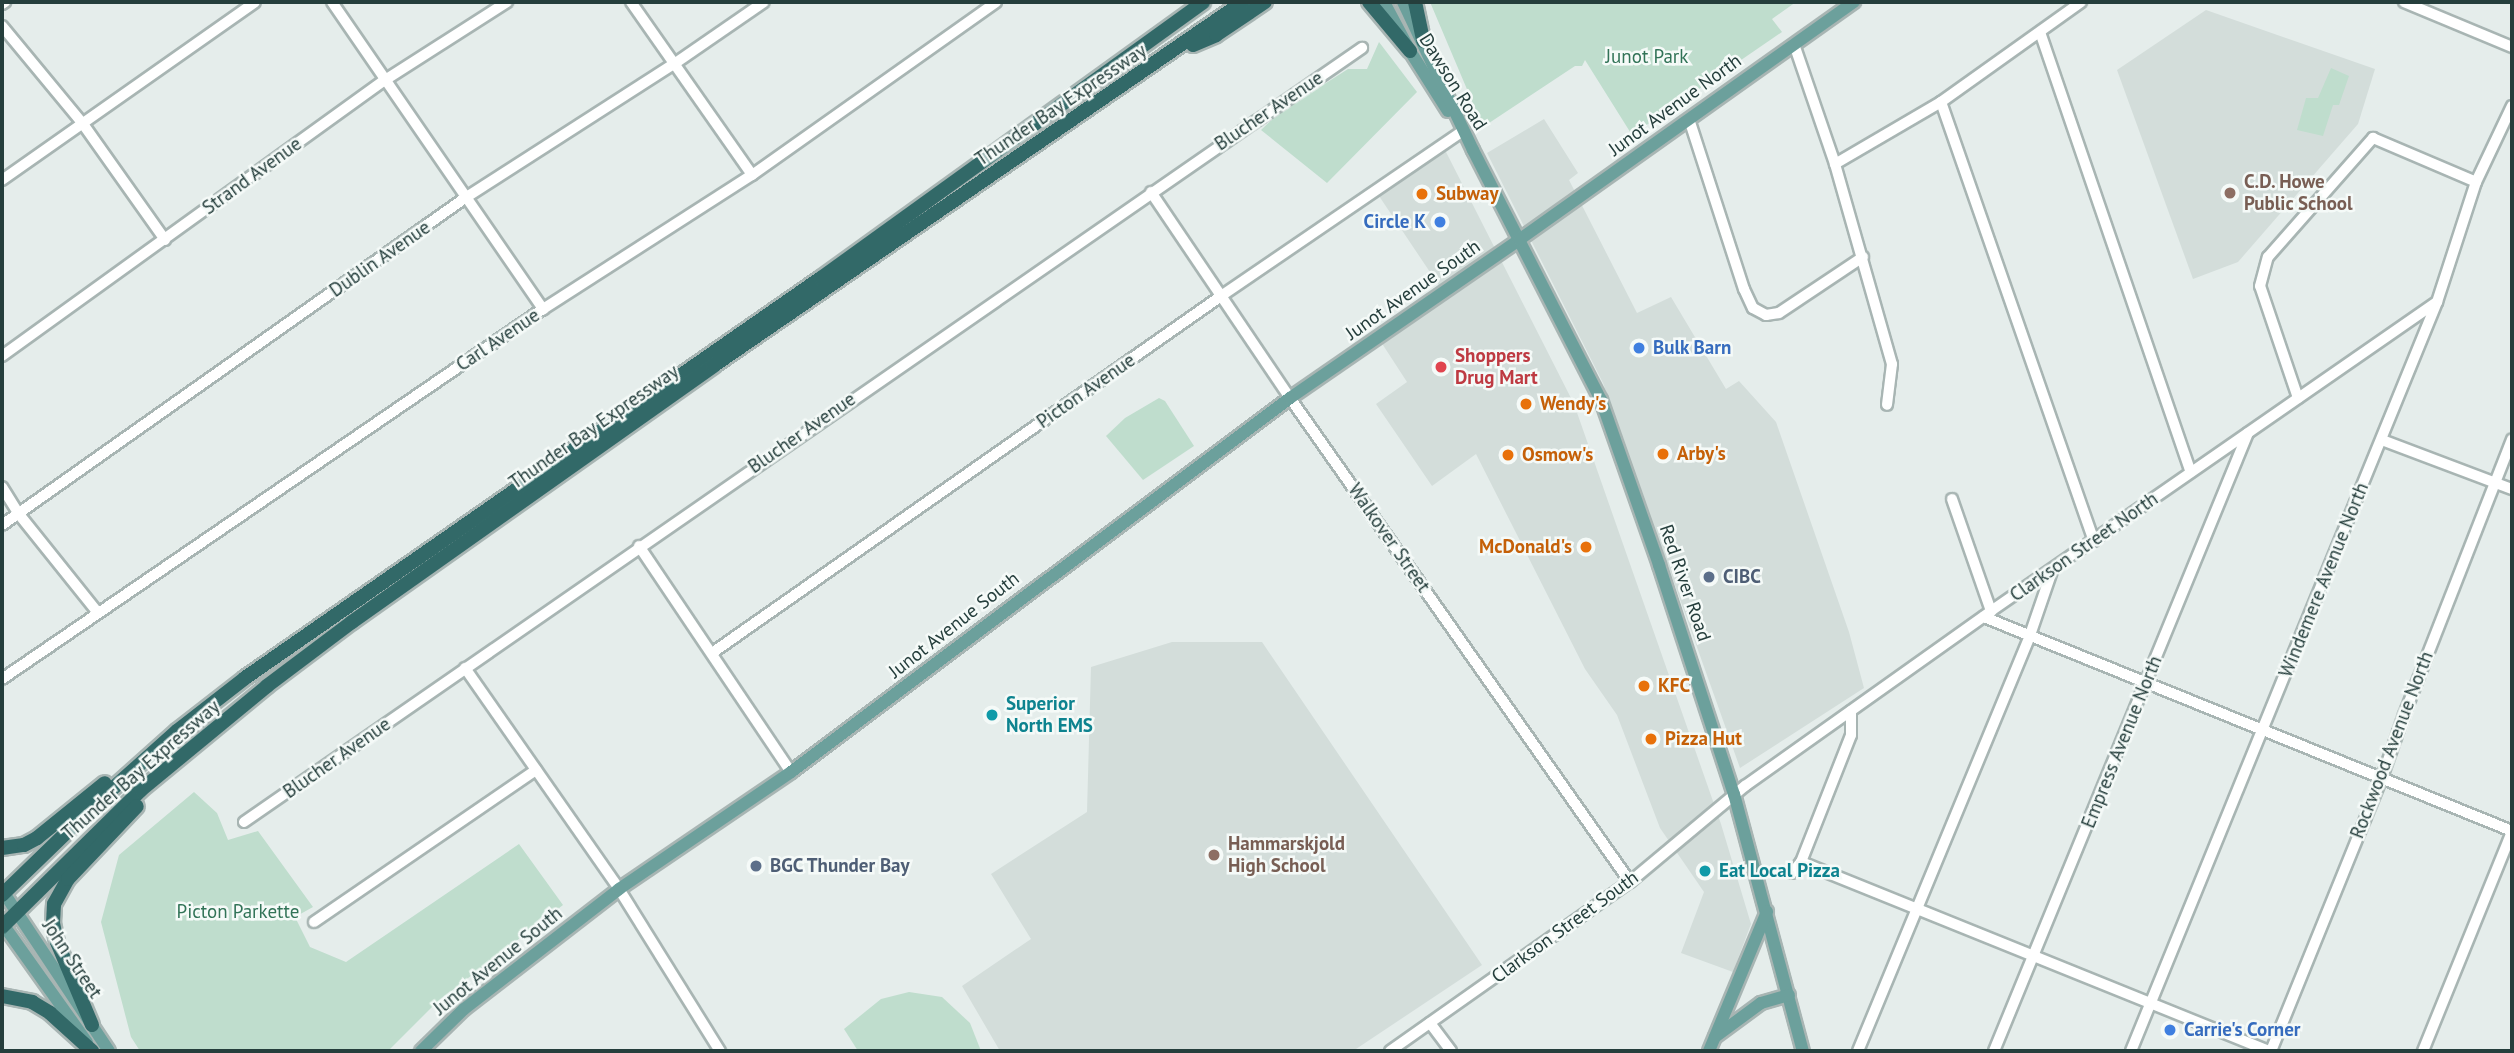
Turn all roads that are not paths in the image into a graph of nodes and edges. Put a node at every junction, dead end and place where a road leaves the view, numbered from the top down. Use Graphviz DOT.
graph roads {
  1 [pos="255,2"];
  2 [pos="332,2"];
  3 [pos="507,2"];
  4 [pos="631,2"];
  5 [pos="764,2"];
  6 [pos="996,2"];
  7 [pos="1196,2"];
  8 [pos="1203,2"];
  9 [pos="1243,2"];
  10 [pos="1265,2"];
  11 [pos="1369,2"];
  12 [pos="1384,2"];
  13 [pos="1403,2"];
  14 [pos="1415,2"];
  15 [pos="1854,2"];
  16 [pos="2081,2"];
  17 [pos="2404,2"];
  18 [pos="2,26"];
  19 [pos="2039,32"];
  20 [pos="1154,36"];
  21 [pos="1423,41"];
  22 [pos="1794,44"];
  23 [pos="2512,47"];
  24 [pos="1362,48"];
  25 [pos="1410,51"];
  26 [pos="1160,61"];
  27 [pos="674,64"];
  28 [pos="385,80"];
  29 [pos="1941,102"];
  30 [pos="2512,106"];
  31 [pos="1689,119"];
  32 [pos="83,124"];
  33 [pos="1461,132"];
  34 [pos="1473,150"];
  35 [pos="1835,164"];
  36 [pos="752,175"];
  37 [pos="2,180"];
  38 [pos="2476,182"];
  39 [pos="1150,192"];
  40 [pos="466,198"];
  41 [pos="165,240"];
  42 [pos="1519,240"];
  43 [pos="1863,257"];
  44 [pos="1221,296"];
  45 [pos="2437,302"];
  46 [pos="543,309"];
  47 [pos="2,356"];
  48 [pos="1290,398"];
  49 [pos="2298,398"];
  50 [pos="1887,405"];
  51 [pos="2249,432"];
  52 [pos="2512,439"];
  53 [pos="2382,440"];
  54 [pos="2191,472"];
  55 [pos="2495,481"];
  56 [pos="2,487"];
  57 [pos="2512,489"];
  58 [pos="1952,499"];
  59 [pos="18,513"];
  60 [pos="2,525"];
  61 [pos="2094,541"];
  62 [pos="639,546"];
  63 [pos="2053,570"];
  64 [pos="98,613"];
  65 [pos="1987,614"];
  66 [pos="2030,635"];
  67 [pos="712,653"];
  68 [pos="464,668"];
  69 [pos="2,679"];
  70 [pos="2146,683"];
  71 [pos="1851,711"];
  72 [pos="2262,730"];
  73 [pos="177,731"];
  74 [pos="180,758"];
  75 [pos="536,770"];
  76 [pos="792,772"];
  77 [pos="2381,780"];
  78 [pos="1734,794"];
  79 [pos="244,822"];
  80 [pos="2512,832"];
  81 [pos="2,848"];
  82 [pos="1801,862"];
  83 [pos="1793,873"];
  84 [pos="1630,882"];
  85 [pos="619,889"];
  86 [pos="2,892"];
  87 [pos="1919,908"];
  88 [pos="16,911"];
  89 [pos="1767,912"];
  90 [pos="314,922"];
  91 [pos="2,925"];
  92 [pos="2035,957"];
  93 [pos="1789,995"];
  94 [pos="2,996"];
  95 [pos="2152,1002"];
  96 [pos="1430,1023"];
  97 [pos="92,1025"];
  98 [pos="1715,1037"];
  99 [pos="92,1051"];
  100 [pos="109,1051"];
  101 [pos="421,1051"];
  102 [pos="720,1051"];
  103 [pos="1390,1051"];
  104 [pos="1451,1051"];
  105 [pos="1709,1051"];
  106 [pos="1803,1051"];
  107 [pos="1858,1051"];
  108 [pos="1994,1051"];
  109 [pos="2131,1051"];
  110 [pos="2270,1051"];
  111 [pos="2423,1051"];
  1 -- 32 [label="street"];
  2 -- 28 [label="street"];
  3 -- 28 [label="street, Strand Avenue"];
  4 -- 27 [label="street"];
  5 -- 27 [label="street, Dublin Avenue"];
  6 -- 36 [label="street, Carl Avenue"];
  7 -- 20 [label="highway"];
  8 -- 20 [label="highway, Thunder Bay Expressway"];
  9 -- 26 [label="highway, Thunder Bay Expressway"];
  10 -- 26 [label="highway"];
  11 -- 25 [label="highway"];
  12 -- 25 [label="main road, Dawson Road"];
  13 -- 21 [label="main road, Dawson Road"];
  14 -- 21 [label="highway"];
  15 -- 22 [label="main road, Junot Avenue North"];
  16 -- 19 [label="street"];
  17 -- 23 [label="street"];
  18 -- 32 [label="street"];
  19 -- 29 [label="street"];
  19 -- 54 [label="street"];
  20 -- 73 [label="highway, Thunder Bay Expressway"];
  21 -- 34 [label="main road, Dawson Road"];
  22 -- 31 [label="main road, Junot Avenue North"];
  22 -- 35 [label="street"];
  24 -- 39 [label="street, Blucher Avenue"];
  25 -- 33 [label="main road, Dawson Road"];
  26 -- 74 [label="highway, Thunder Bay Expressway"];
  27 -- 36 [label="street"];
  27 -- 40 [label="street, Dublin Avenue"];
  28 -- 40 [label="street"];
  28 -- 41 [label="street, Strand Avenue"];
  29 -- 35 [label="street"];
  29 -- 61 [label="street"];
  30 -- 38 [label="street, Windemere Avenue North"];
  31 -- 42 [label="main road, Junot Avenue North"];
  31 -- 43 [label="street"];
  32 -- 37 [label="street"];
  32 -- 41 [label="street"];
  33 -- 34 [label="main road, Dawson Road"];
  33 -- 44 [label="street, Picton Avenue"];
  34 -- 42 [label="main road, Red River Road"];
  35 -- 43 [label="street"];
  36 -- 46 [label="street, Carl Avenue"];
  38 -- 45 [label="street, Windemere Avenue North"];
  38 -- 49 [label="street"];
  39 -- 44 [label="street, Walkover Street"];
  39 -- 62 [label="street, Blucher Avenue"];
  40 -- 46 [label="street"];
  40 -- 59 [label="street, Dublin Avenue"];
  41 -- 47 [label="street, Strand Avenue"];
  42 -- 48 [label="main road, Junot Avenue South"];
  42 -- 78 [label="main road, Red River Road"];
  43 -- 50 [label="street"];
  44 -- 48 [label="street, Walkover Street"];
  44 -- 67 [label="street, Picton Avenue"];
  45 -- 49 [label="street, Clarkson Street North"];
  45 -- 53 [label="street, Windemere Avenue North"];
  46 -- 64 [label="street, Carl Avenue"];
  48 -- 76 [label="main road, Junot Avenue South"];
  48 -- 84 [label="street, Walkover Street"];
  49 -- 51 [label="street, Clarkson Street North"];
  51 -- 54 [label="street, Clarkson Street North"];
  51 -- 70 [label="street, Empress Avenue North"];
  52 -- 55 [label="street, Rockwood Avenue North"];
  53 -- 55 [label="street"];
  53 -- 72 [label="street, Windemere Avenue North"];
  54 -- 61 [label="street, Clarkson Street North"];
  55 -- 57 [label="street"];
  55 -- 77 [label="street, Rockwood Avenue North"];
  56 -- 59 [label="street"];
  58 -- 65 [label="street"];
  59 -- 60 [label="street, Dublin Avenue"];
  59 -- 64 [label="street"];
  61 -- 63 [label="street, Clarkson Street North"];
  62 -- 67 [label="street"];
  62 -- 68 [label="street, Blucher Avenue"];
  63 -- 65 [label="street, Clarkson Street North"];
  63 -- 66 [label="street"];
  64 -- 69 [label="street, Carl Avenue"];
  65 -- 66 [label="street"];
  65 -- 71 [label="street, Clarkson Street North"];
  66 -- 70 [label="street"];
  66 -- 87 [label="street"];
  67 -- 76 [label="street"];
  68 -- 75 [label="street"];
  68 -- 79 [label="street, Blucher Avenue"];
  70 -- 72 [label="street"];
  70 -- 92 [label="street, Empress Avenue North"];
  71 -- 78 [label="street, Clarkson Street North"];
  71 -- 82 [label="street"];
  72 -- 77 [label="street"];
  72 -- 95 [label="street, Windemere Avenue North"];
  73 -- 81 [label="highway"];
  73 -- 86 [label="highway, Thunder Bay Expressway"];
  74 -- 88 [label="highway, Thunder Bay Expressway"];
  74 -- 97 [label="highway"];
  75 -- 85 [label="street"];
  75 -- 90 [label="street"];
  76 -- 85 [label="main road, Junot Avenue South"];
  77 -- 80 [label="street"];
  77 -- 110 [label="street, Rockwood Avenue North"];
  78 -- 84 [label="street, Clarkson Street South"];
  78 -- 89 [label="main road, Red River Road"];
  80 -- 111 [label="street"];
  82 -- 83 [label="street"];
  82 -- 87 [label="street"];
  84 -- 96 [label="street, Clarkson Street South"];
  85 -- 101 [label="main road, Junot Avenue South"];
  85 -- 102 [label="street"];
  86 -- 88 [label="main road, John Street"];
  87 -- 92 [label="street"];
  87 -- 107 [label="street"];
  88 -- 91 [label="highway, Thunder Bay Expressway"];
  88 -- 97 [label="main road, John Street"];
  89 -- 93 [label="main road, Red River Road"];
  89 -- 98 [label="main road"];
  91 -- 99 [label="main road, John Street"];
  92 -- 95 [label="street"];
  92 -- 108 [label="street, Empress Avenue North"];
  93 -- 98 [label="main road"];
  93 -- 106 [label="main road, Red River Road"];
  94 -- 99 [label="highway"];
  95 -- 109 [label="street, Windemere Avenue North"];
  95 -- 110 [label="street"];
  96 -- 103 [label="street, Clarkson Street South"];
  96 -- 104 [label="street"];
  97 -- 100 [label="main road, John Street"];
  98 -- 105 [label="main road"];
}
